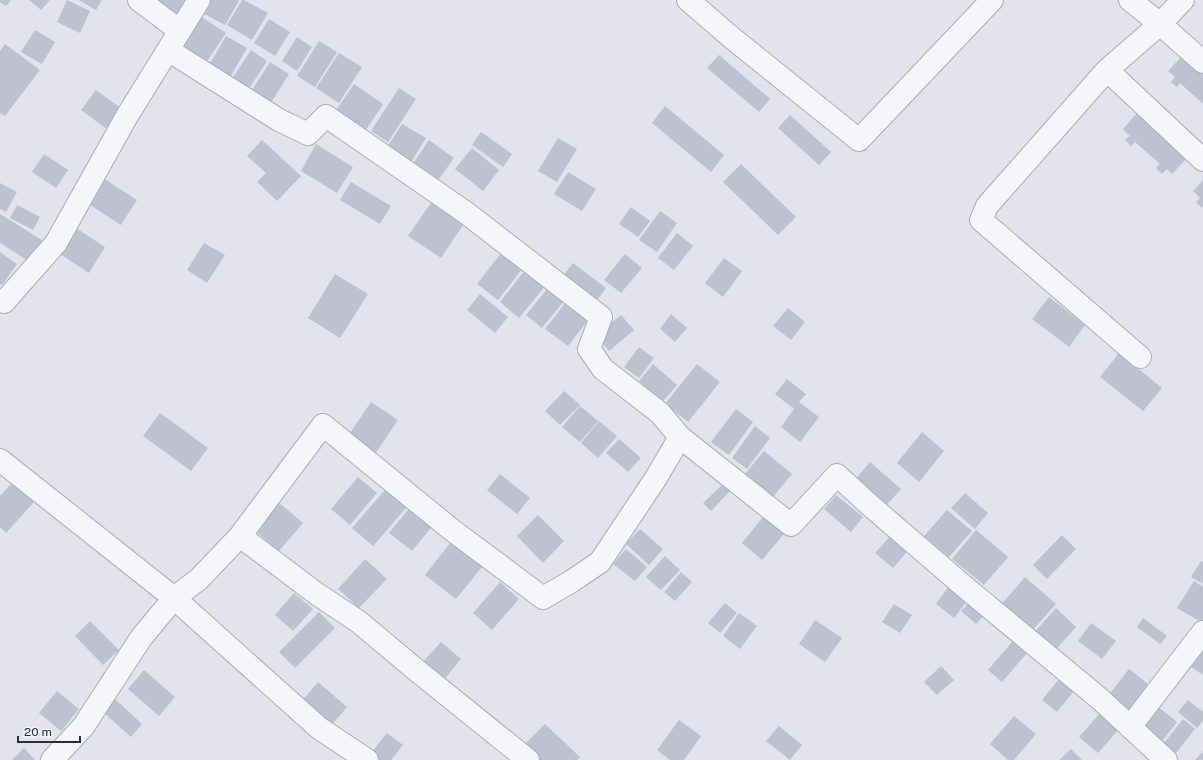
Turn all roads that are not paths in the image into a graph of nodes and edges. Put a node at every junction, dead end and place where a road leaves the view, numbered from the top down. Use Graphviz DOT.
graph roads {
  1 [pos="139,0"];
  2 [pos="199,0"];
  3 [pos="688,0"];
  4 [pos="992,0"];
  5 [pos="1130,0"];
  6 [pos="1183,0"];
  7 [pos="1160,24"];
  8 [pos="180,31"];
  9 [pos="168,50"];
  10 [pos="1203,62"];
  11 [pos="1107,70"];
  12 [pos="1203,160"];
  13 [pos="1,303"];
  14 [pos="1140,357"];
  15 [pos="680,437"];
  16 [pos="0,460"];
  17 [pos="240,536"];
  18 [pos="174,598"];
  19 [pos="1203,632"];
  20 [pos="1130,727"];
  21 [pos="52,760"];
  22 [pos="367,760"];
  23 [pos="528,760"];
  24 [pos="1166,760"];
  1 -- 8 [label="street"];
  2 -- 8 [label="street"];
  3 -- 4 [label="street"];
  5 -- 7 [label="street"];
  6 -- 7 [label="street"];
  7 -- 10 [label="street"];
  7 -- 11 [label="street"];
  8 -- 9 [label="street"];
  9 -- 13 [label="street"];
  9 -- 15 [label="street"];
  11 -- 12 [label="street"];
  11 -- 14 [label="street"];
  15 -- 17 [label="street"];
  15 -- 20 [label="street"];
  16 -- 18 [label="street"];
  17 -- 18 [label="street"];
  17 -- 23 [label="street"];
  18 -- 21 [label="street"];
  18 -- 22 [label="street"];
  19 -- 20 [label="street"];
  20 -- 24 [label="street"];
}
